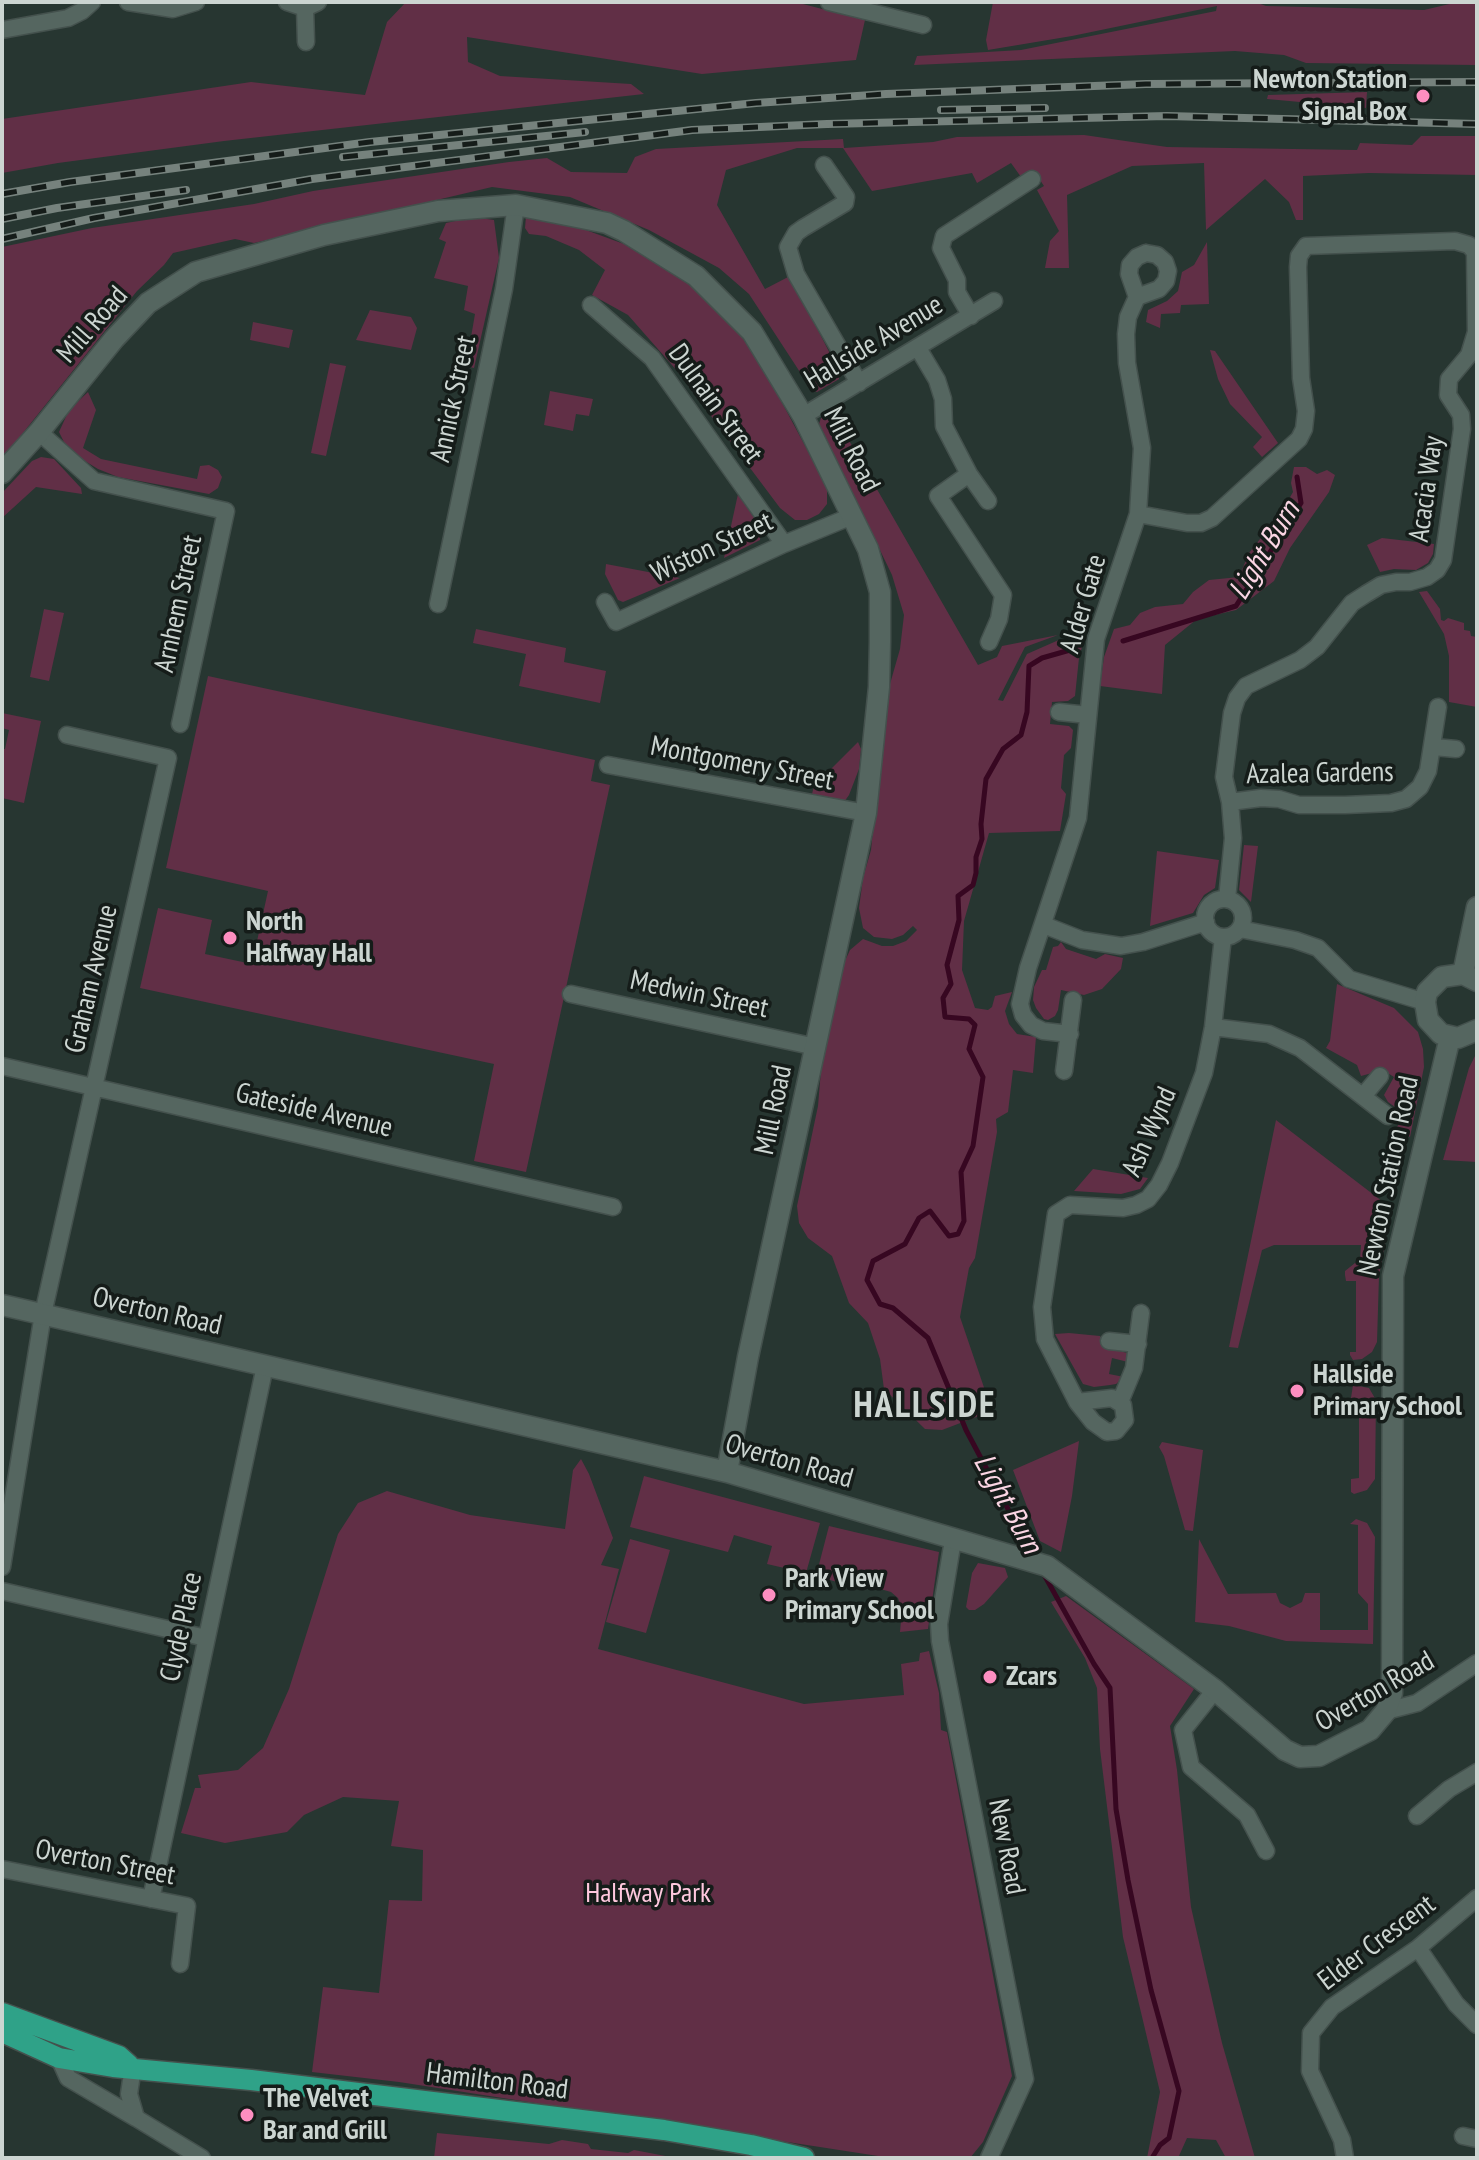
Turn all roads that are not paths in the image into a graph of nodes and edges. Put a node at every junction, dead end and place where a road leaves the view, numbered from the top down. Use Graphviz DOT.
graph roads {
  1 [pos="92,2"];
  2 [pos="128,2"];
  3 [pos="196,2"];
  4 [pos="287,2"];
  5 [pos="829,2"];
  6 [pos="311,5"];
  7 [pos="923,25"];
  8 [pos="2,30"];
  9 [pos="306,42"];
  10 [pos="824,165"];
  11 [pos="1032,179"];
  12 [pos="516,205"];
  13 [pos="1137,297"];
  14 [pos="994,301"];
  15 [pos="591,305"];
  16 [pos="971,316"];
  17 [pos="918,348"];
  18 [pos="859,383"];
  19 [pos="803,416"];
  20 [pos="39,432"];
  21 [pos="2,473"];
  22 [pos="969,474"];
  23 [pos="988,501"];
  24 [pos="1138,514"];
  25 [pos="852,516"];
  26 [pos="784,544"];
  27 [pos="605,602"];
  28 [pos="438,604"];
  29 [pos="989,642"];
  30 [pos="1438,707"];
  31 [pos="1059,712"];
  32 [pos="1088,715"];
  33 [pos="180,724"];
  34 [pos="67,735"];
  35 [pos="1434,747"];
  36 [pos="1456,749"];
  37 [pos="608,765"];
  38 [pos="1230,802"];
  39 [pos="866,813"];
  40 [pos="1227,899"];
  41 [pos="1477,907"];
  42 [pos="1206,922"];
  43 [pos="1044,925"];
  44 [pos="1240,929"];
  45 [pos="1223,937"];
  46 [pos="1470,977"];
  47 [pos="571,994"];
  48 [pos="1073,1000"];
  49 [pos="1425,1002"];
  50 [pos="1213,1027"];
  51 [pos="1477,1030"];
  52 [pos="1070,1034"];
  53 [pos="1450,1037"];
  54 [pos="816,1047"];
  55 [pos="2,1066"];
  56 [pos="1064,1071"];
  57 [pos="1380,1076"];
  58 [pos="94,1086"];
  59 [pos="1363,1096"];
  60 [pos="1388,1116"];
  61 [pos="613,1207"];
  62 [pos="2,1305"];
  63 [pos="1141,1313"];
  64 [pos="43,1314"];
  65 [pos="1109,1341"];
  66 [pos="1138,1344"];
  67 [pos="265,1366"];
  68 [pos="1077,1402"];
  69 [pos="1120,1402"];
  70 [pos="727,1472"];
  71 [pos="953,1540"];
  72 [pos="2,1567"];
  73 [pos="2,1591"];
  74 [pos="206,1638"];
  75 [pos="1477,1663"];
  76 [pos="1215,1690"];
  77 [pos="1386,1711"];
  78 [pos="1477,1772"];
  79 [pos="1417,1816"];
  80 [pos="1266,1851"];
  81 [pos="2,1869"];
  82 [pos="1477,1898"];
  83 [pos="151,1899"];
  84 [pos="1418,1948"];
  85 [pos="180,1964"];
  86 [pos="2,2013"];
  87 [pos="1477,2025"];
  88 [pos="2,2032"];
  89 [pos="59,2058"];
  90 [pos="133,2067"];
  91 [pos="136,2118"];
  92 [pos="202,2158"];
  93 [pos="804,2158"];
  94 [pos="989,2158"];
  95 [pos="1345,2158"];
  1 -- 8 [label="street"];
  2 -- 3 [label="street"];
  4 -- 6 [label="street"];
  5 -- 7 [label="street"];
  6 -- 9 [label="street"];
  10 -- 18 [label="street"];
  11 -- 16 [label="street, Hallside Avenue"];
  12 -- 19 [label="street, Mill Road"];
  12 -- 20 [label="street, Mill Road"];
  12 -- 28 [label="street, Annick Street"];
  13 -- 24 [label="street, Alder Gate"];
  14 -- 16 [label="street, Hallside Avenue"];
  15 -- 26 [label="street, Dulnain Street"];
  16 -- 17 [label="street, Hallside Avenue"];
  17 -- 18 [label="street, Hallside Avenue"];
  17 -- 22 [label="street"];
  18 -- 19 [label="street, Hallside Avenue"];
  19 -- 25 [label="street, Mill Road"];
  20 -- 21 [label="street, Mill Road"];
  20 -- 33 [label="street, Arnhem Street"];
  22 -- 23 [label="street"];
  22 -- 29 [label="street"];
  24 -- 32 [label="street, Alder Gate"];
  24 -- 38 [label="street, Acacia Way"];
  25 -- 26 [label="street, Wiston Street"];
  25 -- 39 [label="street, Mill Road"];
  26 -- 27 [label="street, Wiston Street"];
  30 -- 35 [label="street, Azalea Gardens"];
  31 -- 32 [label="street"];
  32 -- 43 [label="street, Alder Gate"];
  34 -- 58 [label="street, Graham Avenue"];
  35 -- 36 [label="street"];
  35 -- 38 [label="street, Azalea Gardens"];
  37 -- 39 [label="street, Montgomery Street"];
  38 -- 40 [label="street, Acacia Way"];
  39 -- 54 [label="street, Mill Road"];
  40 -- 42 [label="street"];
  40 -- 44 [label="street"];
  41 -- 46 [label="street"];
  42 -- 43 [label="street"];
  42 -- 45 [label="street"];
  43 -- 52 [label="street, Alder Gate"];
  44 -- 45 [label="street"];
  44 -- 49 [label="street"];
  45 -- 50 [label="street, Ash Wynd"];
  46 -- 49 [label="street"];
  47 -- 54 [label="street, Medwin Street"];
  48 -- 52 [label="street"];
  49 -- 53 [label="street"];
  50 -- 59 [label="street"];
  50 -- 68 [label="street, Ash Wynd"];
  51 -- 53 [label="street"];
  52 -- 56 [label="street"];
  53 -- 77 [label="street, Newton Station Road"];
  54 -- 70 [label="street, Mill Road"];
  55 -- 58 [label="street, Gateside Avenue"];
  57 -- 59 [label="street"];
  58 -- 61 [label="street, Gateside Avenue"];
  58 -- 64 [label="street, Graham Avenue"];
  59 -- 60 [label="street"];
  62 -- 64 [label="street, Overton Road"];
  63 -- 66 [label="street"];
  64 -- 67 [label="street, Overton Road"];
  64 -- 72 [label="street"];
  65 -- 66 [label="street"];
  66 -- 69 [label="street"];
  67 -- 70 [label="street, Overton Road"];
  67 -- 74 [label="street, Clyde Place"];
  68 -- 69 [label="street"];
  68 -- 69 [label="street, Ash Wynd"];
  70 -- 71 [label="street, Overton Road"];
  71 -- 76 [label="street, Overton Road"];
  71 -- 94 [label="street, New Road"];
  73 -- 74 [label="street"];
  74 -- 83 [label="street, Clyde Place"];
  75 -- 77 [label="street, Overton Road"];
  76 -- 77 [label="street, Overton Road"];
  76 -- 80 [label="street"];
  78 -- 79 [label="street"];
  81 -- 83 [label="street, Overton Street"];
  82 -- 84 [label="street, Elder Crescent"];
  83 -- 85 [label="street, Overton Street"];
  84 -- 87 [label="street"];
  84 -- 95 [label="street, Elder Crescent"];
  86 -- 90 [label="main road, Hamilton Road"];
  88 -- 89 [label="main road, Hamilton Road"];
  89 -- 90 [label="main road, Hamilton Road"];
  89 -- 91 [label="street"];
  90 -- 91 [label="street"];
  90 -- 93 [label="main road, Hamilton Road"];
  91 -- 92 [label="street"];
}
